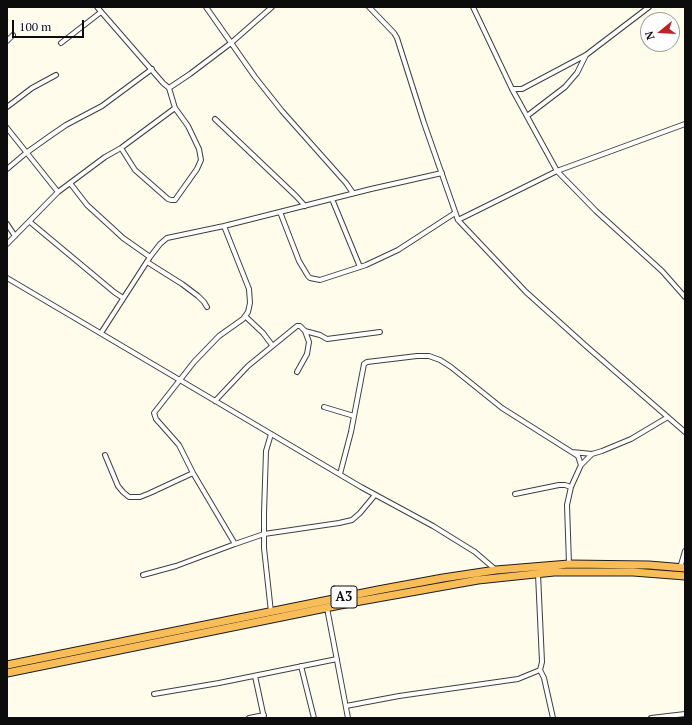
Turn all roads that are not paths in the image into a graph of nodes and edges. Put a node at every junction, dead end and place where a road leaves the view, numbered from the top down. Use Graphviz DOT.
graph roads {
  1 [pos="97,7"];
  2 [pos="206,7"];
  3 [pos="272,7"];
  4 [pos="369,7"];
  5 [pos="472,7"];
  6 [pos="649,7"];
  7 [pos="101,12"];
  8 [pos="14,35"];
  9 [pos="7,41"];
  10 [pos="61,43"];
  11 [pos="231,43"];
  12 [pos="586,55"];
  13 [pos="152,70"];
  14 [pos="56,75"];
  15 [pos="169,88"];
  16 [pos="512,89"];
  17 [pos="7,107"];
  18 [pos="176,108"];
  19 [pos="527,116"];
  20 [pos="216,119"];
  21 [pos="685,124"];
  22 [pos="7,128"];
  23 [pos="121,148"];
  24 [pos="26,153"];
  25 [pos="7,169"];
  26 [pos="558,171"];
  27 [pos="442,173"];
  28 [pos="70,183"];
  29 [pos="58,192"];
  30 [pos="353,194"];
  31 [pos="332,199"];
  32 [pos="305,206"];
  33 [pos="280,212"];
  34 [pos="456,213"];
  35 [pos="458,220"];
  36 [pos="30,222"];
  37 [pos="7,224"];
  38 [pos="224,226"];
  39 [pos="15,236"];
  40 [pos="7,244"];
  41 [pos="150,257"];
  42 [pos="147,262"];
  43 [pos="360,267"];
  44 [pos="7,278"];
  45 [pos="685,297"];
  46 [pos="124,298"];
  47 [pos="207,307"];
  48 [pos="245,316"];
  49 [pos="305,331"];
  50 [pos="380,332"];
  51 [pos="101,333"];
  52 [pos="272,345"];
  53 [pos="297,372"];
  54 [pos="180,381"];
  55 [pos="215,401"];
  56 [pos="324,407"];
  57 [pos="354,416"];
  58 [pos="668,417"];
  59 [pos="685,432"];
  60 [pos="270,434"];
  61 [pos="572,452"];
  62 [pos="592,454"];
  63 [pos="105,455"];
  64 [pos="581,465"];
  65 [pos="193,473"];
  66 [pos="340,474"];
  67 [pos="571,487"];
  68 [pos="515,494"];
  69 [pos="375,495"];
  70 [pos="264,534"];
  71 [pos="235,544"];
  72 [pos="685,551"];
  73 [pos="569,564"];
  74 [pos="496,570"];
  75 [pos="682,572"];
  76 [pos="538,574"];
  77 [pos="143,575"];
  78 [pos="327,608"];
  79 [pos="270,612"];
  80 [pos="160,638"];
  81 [pos="337,659"];
  82 [pos="7,665"];
  83 [pos="301,666"];
  84 [pos="540,670"];
  85 [pos="7,673"];
  86 [pos="255,676"];
  87 [pos="154,694"];
  88 [pos="346,706"];
  89 [pos="685,714"];
  90 [pos="264,717"];
  91 [pos="249,718"];
  92 [pos="314,718"];
  93 [pos="348,718"];
  94 [pos="553,718"];
  95 [pos="652,718"];
  1 -- 7 [label="street"];
  2 -- 11 [label="street"];
  3 -- 11 [label="street"];
  4 -- 27 [label="street"];
  5 -- 16 [label="street"];
  6 -- 12 [label="street"];
  7 -- 10 [label="street"];
  7 -- 13 [label="street"];
  8 -- 9 [label="street"];
  11 -- 15 [label="street"];
  11 -- 30 [label="street"];
  12 -- 16 [label="street"];
  12 -- 19 [label="street"];
  13 -- 15 [label="street"];
  13 -- 24 [label="street"];
  14 -- 17 [label="street"];
  15 -- 18 [label="street"];
  16 -- 19 [label="street"];
  18 -- 23 [label="street"];
  18 -- 23 [label="street"];
  19 -- 26 [label="street"];
  20 -- 32 [label="street"];
  21 -- 26 [label="street"];
  22 -- 24 [label="street"];
  23 -- 28 [label="street"];
  24 -- 25 [label="street"];
  24 -- 29 [label="street"];
  26 -- 35 [label="street"];
  26 -- 45 [label="street"];
  27 -- 30 [label="street"];
  27 -- 34 [label="street"];
  28 -- 29 [label="street"];
  28 -- 41 [label="street"];
  29 -- 36 [label="street"];
  30 -- 31 [label="street"];
  31 -- 32 [label="street"];
  31 -- 43 [label="street"];
  32 -- 33 [label="street"];
  33 -- 38 [label="street"];
  33 -- 43 [label="street"];
  34 -- 35 [label="street"];
  34 -- 43 [label="street"];
  35 -- 58 [label="street"];
  36 -- 39 [label="street"];
  36 -- 46 [label="street"];
  37 -- 39 [label="street"];
  38 -- 41 [label="street"];
  38 -- 48 [label="street"];
  39 -- 40 [label="street"];
  41 -- 42 [label="street"];
  42 -- 46 [label="street"];
  42 -- 47 [label="street"];
  44 -- 51 [label="street"];
  46 -- 51 [label="street"];
  48 -- 52 [label="street"];
  48 -- 54 [label="street"];
  49 -- 50 [label="street"];
  49 -- 52 [label="street"];
  49 -- 53 [label="street"];
  51 -- 54 [label="street"];
  52 -- 55 [label="street"];
  54 -- 55 [label="street"];
  54 -- 65 [label="street"];
  55 -- 60 [label="street"];
  56 -- 57 [label="street"];
  57 -- 61 [label="street"];
  57 -- 66 [label="street"];
  58 -- 59 [label="street"];
  58 -- 62 [label="street"];
  60 -- 66 [label="street"];
  60 -- 70 [label="street"];
  61 -- 62 [label="street"];
  61 -- 64 [label="street"];
  62 -- 64 [label="street"];
  63 -- 65 [label="street"];
  64 -- 67 [label="street"];
  65 -- 71 [label="street"];
  66 -- 69 [label="street"];
  67 -- 68 [label="street"];
  67 -- 73 [label="street"];
  69 -- 70 [label="street"];
  69 -- 74 [label="street"];
  70 -- 71 [label="street"];
  70 -- 79 [label="street"];
  71 -- 77 [label="street"];
  72 -- 75 [label="street"];
  73 -- 74 [label="highway, A3"];
  73 -- 75 [label="highway, A3"];
  74 -- 79 [label="highway, A3"];
  75 -- 76 [label="highway, A3"];
  76 -- 78 [label="highway, A3"];
  76 -- 84 [label="street"];
  78 -- 80 [label="highway, A3"];
  78 -- 81 [label="street"];
  79 -- 80 [label="highway, A3"];
  80 -- 82 [label="highway, A3"];
  80 -- 85 [label="highway, A3"];
  81 -- 83 [label="street"];
  81 -- 88 [label="street"];
  83 -- 86 [label="street"];
  83 -- 92 [label="street"];
  84 -- 88 [label="street"];
  84 -- 94 [label="street"];
  86 -- 87 [label="street"];
  86 -- 90 [label="street"];
  88 -- 93 [label="street"];
  89 -- 95 [label="street"];
  90 -- 91 [label="street"];
}
